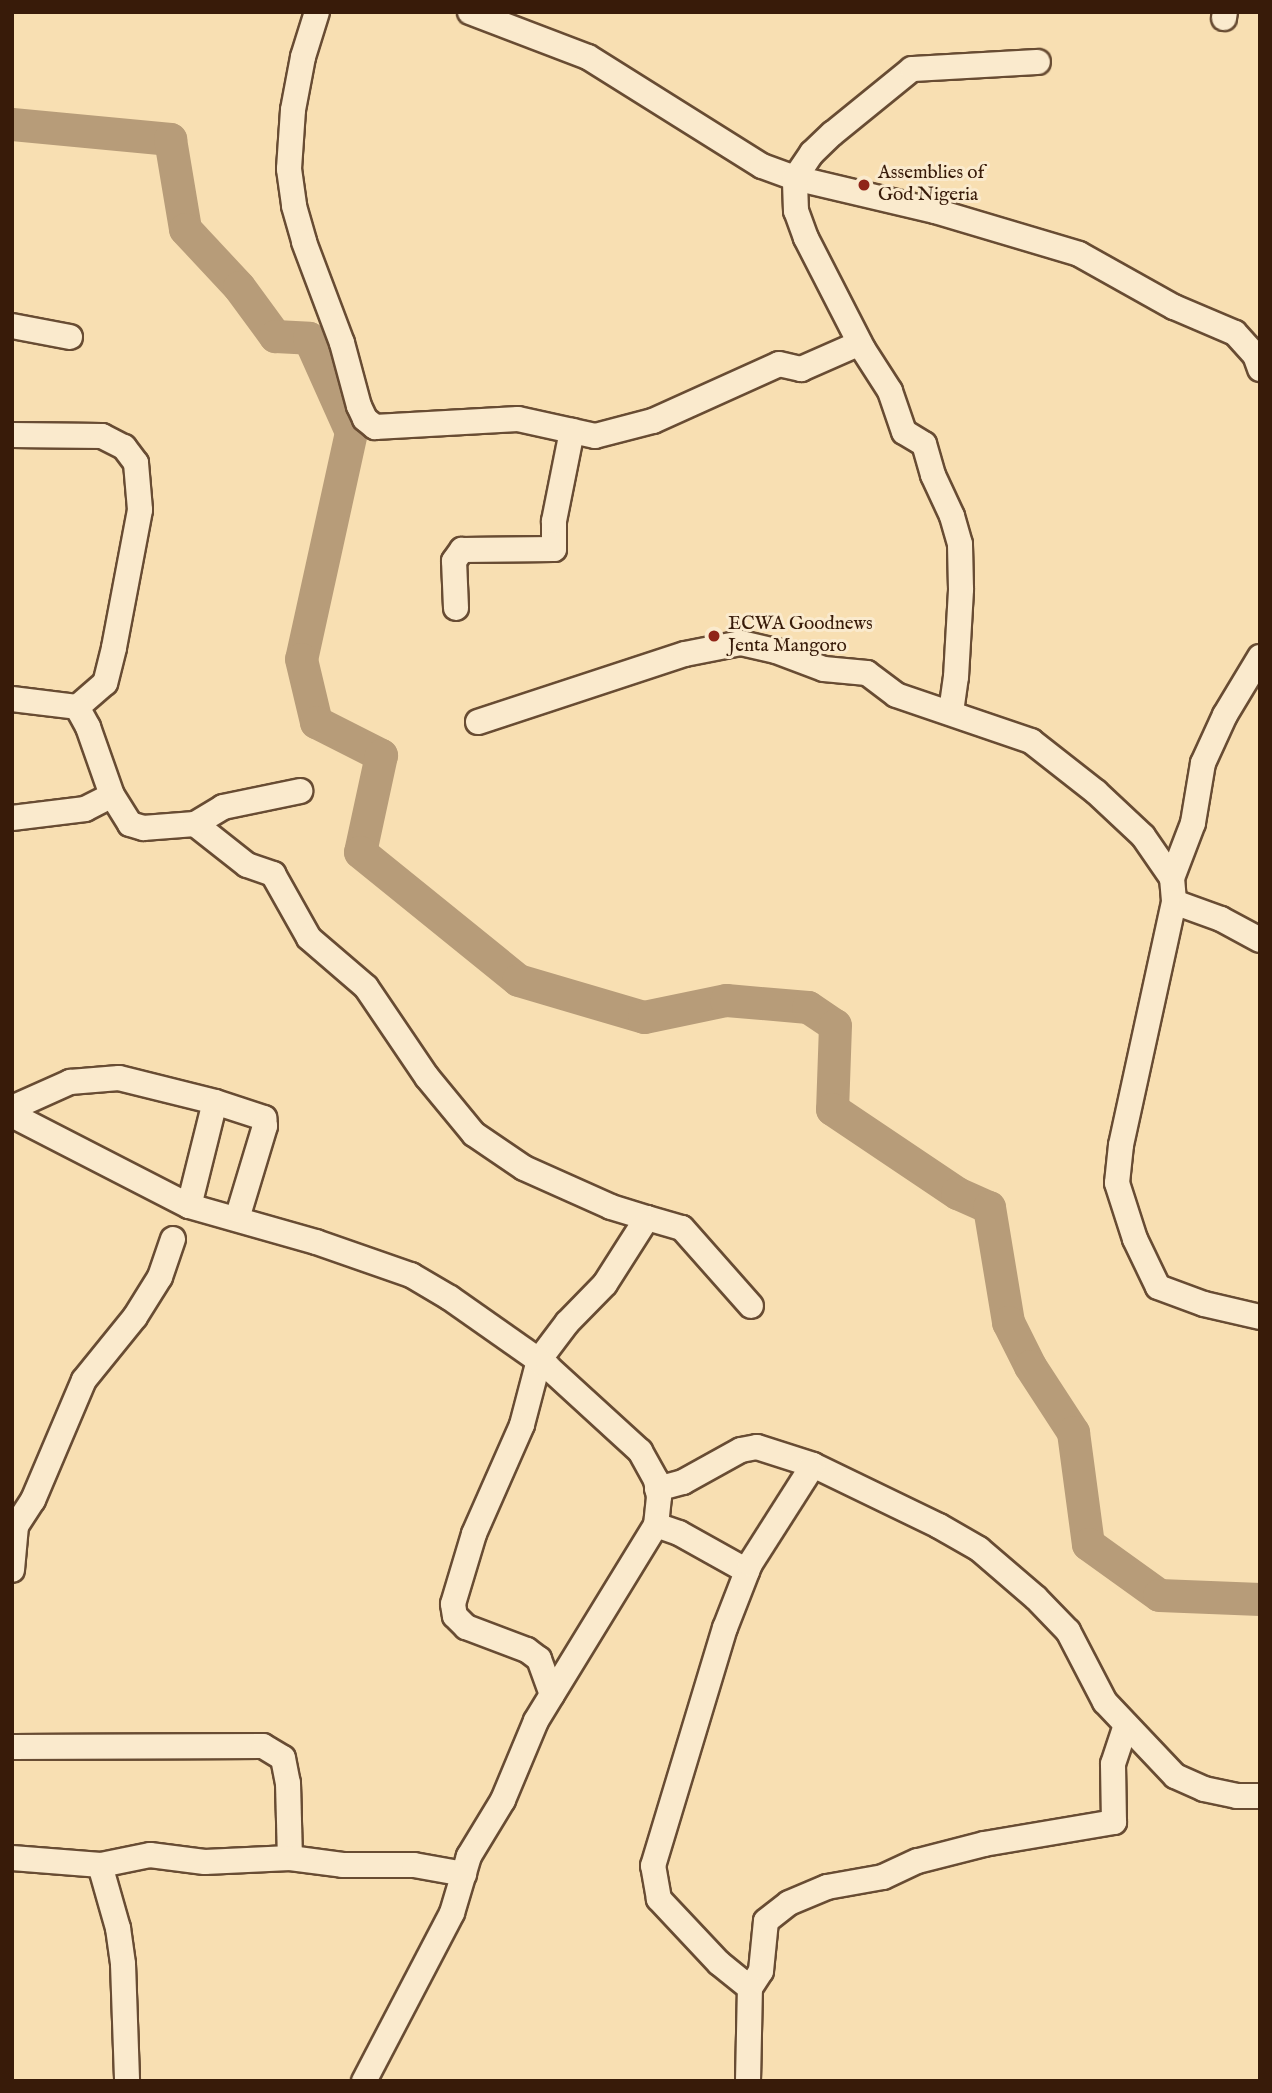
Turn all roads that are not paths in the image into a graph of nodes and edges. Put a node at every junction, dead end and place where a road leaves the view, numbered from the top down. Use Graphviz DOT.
graph roads {
  1 [pos="317,12"];
  2 [pos="470,12"];
  3 [pos="1038,62"];
  4 [pos="796,178"];
  5 [pos="12,326"];
  6 [pos="70,337"];
  7 [pos="860,343"];
  8 [pos="1260,369"];
  9 [pos="572,431"];
  10 [pos="12,435"];
  11 [pos="456,608"];
  12 [pos="1260,657"];
  13 [pos="12,699"];
  14 [pos="77,707"];
  15 [pos="951,712"];
  16 [pos="478,722"];
  17 [pos="300,791"];
  18 [pos="112,795"];
  19 [pos="12,818"];
  20 [pos="195,824"];
  21 [pos="1173,890"];
  22 [pos="1260,940"];
  23 [pos="215,1102"];
  24 [pos="12,1108"];
  25 [pos="12,1115"];
  26 [pos="189,1206"];
  27 [pos="647,1218"];
  28 [pos="237,1219"];
  29 [pos="173,1239"];
  30 [pos="751,1306"];
  31 [pos="1260,1317"];
  32 [pos="539,1360"];
  33 [pos="813,1465"];
  34 [pos="657,1489"];
  35 [pos="14,1524"];
  36 [pos="656,1525"];
  37 [pos="12,1570"];
  38 [pos="747,1571"];
  39 [pos="552,1695"];
  40 [pos="1126,1725"];
  41 [pos="12,1747"];
  42 [pos="1260,1796"];
  43 [pos="12,1858"];
  44 [pos="290,1858"];
  45 [pos="100,1865"];
  46 [pos="464,1874"];
  47 [pos="750,1988"];
  48 [pos="127,2081"];
  49 [pos="364,2081"];
  50 [pos="748,2081"];
  1 -- 9 [label="street"];
  2 -- 4 [label="street"];
  3 -- 4 [label="street"];
  4 -- 7 [label="street"];
  4 -- 8 [label="street"];
  5 -- 6 [label="street"];
  7 -- 9 [label="street"];
  7 -- 15 [label="street"];
  9 -- 11 [label="street"];
  10 -- 14 [label="street"];
  12 -- 21 [label="street"];
  13 -- 14 [label="street"];
  14 -- 18 [label="street"];
  15 -- 16 [label="street"];
  15 -- 21 [label="street"];
  17 -- 20 [label="street"];
  18 -- 19 [label="street"];
  18 -- 20 [label="street"];
  20 -- 27 [label="street"];
  21 -- 22 [label="street"];
  21 -- 31 [label="street"];
  23 -- 24 [label="street"];
  23 -- 26 [label="street"];
  23 -- 28 [label="street"];
  25 -- 26 [label="street"];
  26 -- 28 [label="street"];
  27 -- 30 [label="street"];
  27 -- 32 [label="street"];
  28 -- 32 [label="street"];
  29 -- 35 [label="street"];
  32 -- 34 [label="street"];
  32 -- 39 [label="street"];
  33 -- 34 [label="street"];
  33 -- 38 [label="street"];
  33 -- 40 [label="street"];
  34 -- 36 [label="street"];
  35 -- 37 [label="street"];
  36 -- 38 [label="street"];
  36 -- 39 [label="street"];
  38 -- 47 [label="street"];
  39 -- 46 [label="street"];
  40 -- 42 [label="street"];
  40 -- 47 [label="street"];
  41 -- 44 [label="street"];
  43 -- 45 [label="street"];
  44 -- 45 [label="street"];
  44 -- 46 [label="street"];
  45 -- 48 [label="street"];
  46 -- 49 [label="street"];
  47 -- 50 [label="street"];
}
